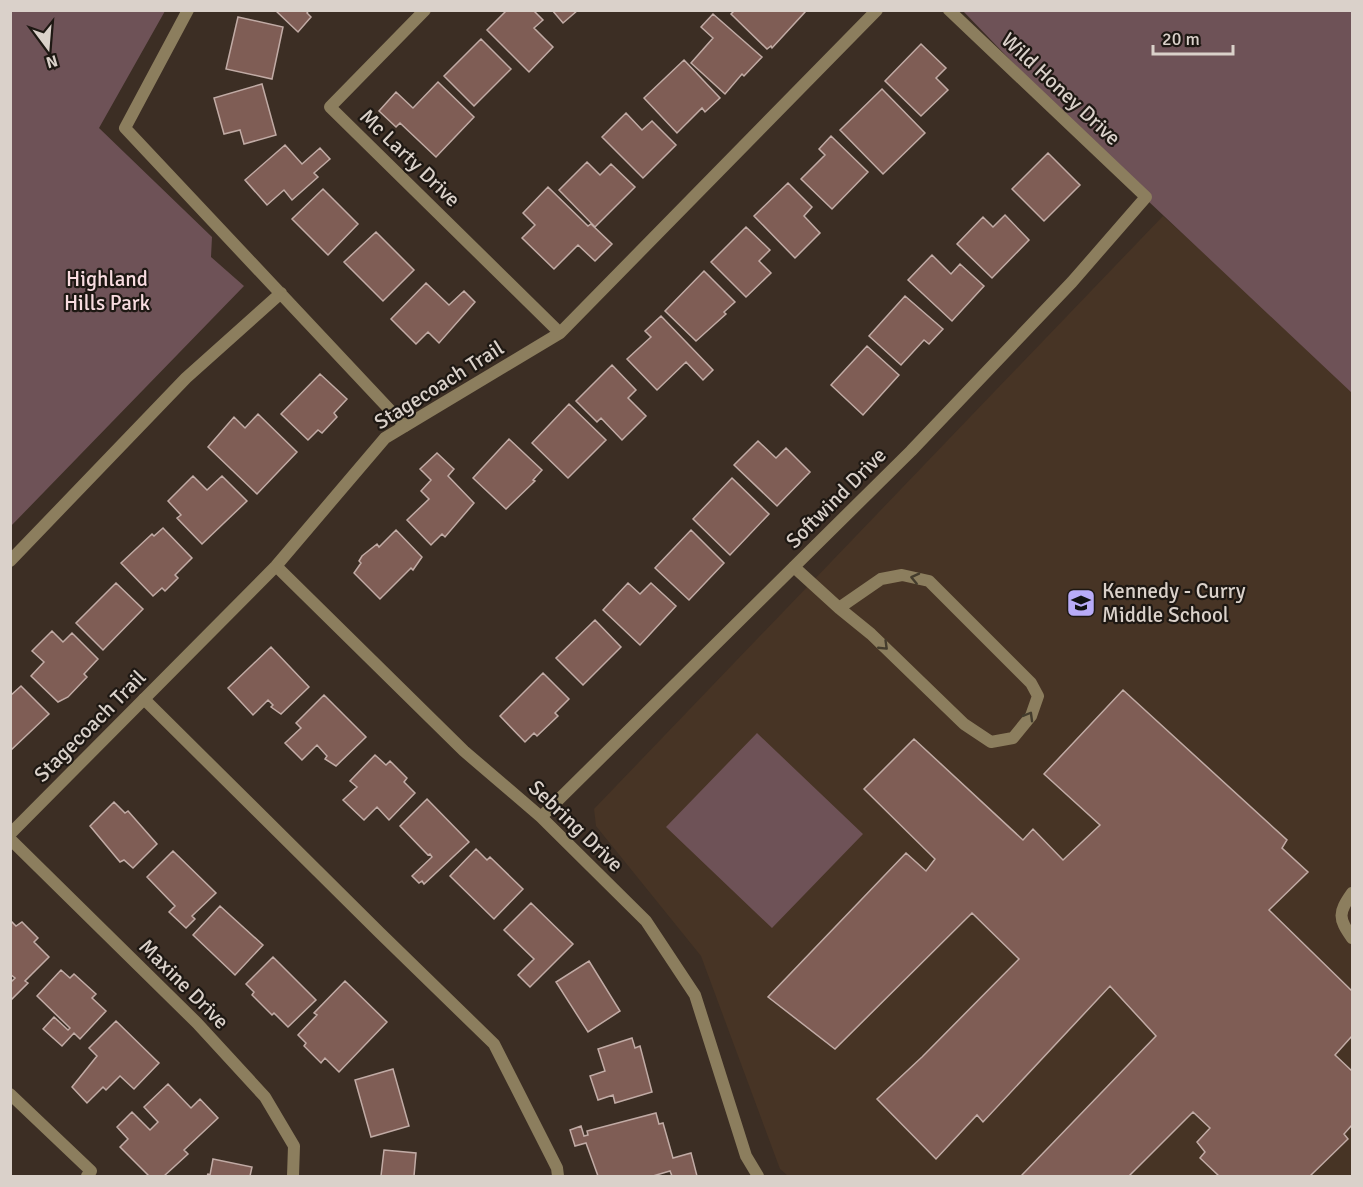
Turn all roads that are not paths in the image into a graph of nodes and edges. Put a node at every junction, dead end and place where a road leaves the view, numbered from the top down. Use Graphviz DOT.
graph roads {
  1 [pos="188,10"];
  2 [pos="425,10"];
  3 [pos="877,10"];
  4 [pos="949,10"];
  5 [pos="1146,197"];
  6 [pos="281,293"];
  7 [pos="560,333"];
  8 [pos="405,426"];
  9 [pos="10,561"];
  10 [pos="276,566"];
  11 [pos="794,567"];
  12 [pos="839,608"];
  13 [pos="144,699"];
  14 [pos="541,817"];
  15 [pos="10,834"];
  16 [pos="10,839"];
  17 [pos="1353,893"];
  18 [pos="1353,938"];
  19 [pos="10,1094"];
  20 [pos="87,1176"];
  21 [pos="293,1176"];
  22 [pos="558,1176"];
  23 [pos="758,1176"];
  1 -- 6 [label="street"];
  2 -- 7 [label="street, Mc Larty Drive"];
  3 -- 7 [label="street, Stagecoach Trail"];
  4 -- 5 [label="street, Wild Honey Drive"];
  5 -- 11 [label="street, Softwind Drive"];
  6 -- 8 [label="street"];
  6 -- 9 [label="street"];
  7 -- 8 [label="street, Stagecoach Trail"];
  8 -- 10 [label="street, Stagecoach Trail"];
  10 -- 13 [label="street, Stagecoach Trail"];
  10 -- 14 [label="street, Sebring Drive"];
  11 -- 12 [label="street"];
  11 -- 14 [label="street, Softwind Drive"];
  12 -- 12 [label="street, one-way"];
  13 -- 15 [label="street, Stagecoach Trail"];
  13 -- 22 [label="street"];
  14 -- 23 [label="street, Sebring Drive"];
  16 -- 21 [label="street, Maxine Drive"];
  17 -- 18 [label="street"];
  19 -- 20 [label="street"];
}
